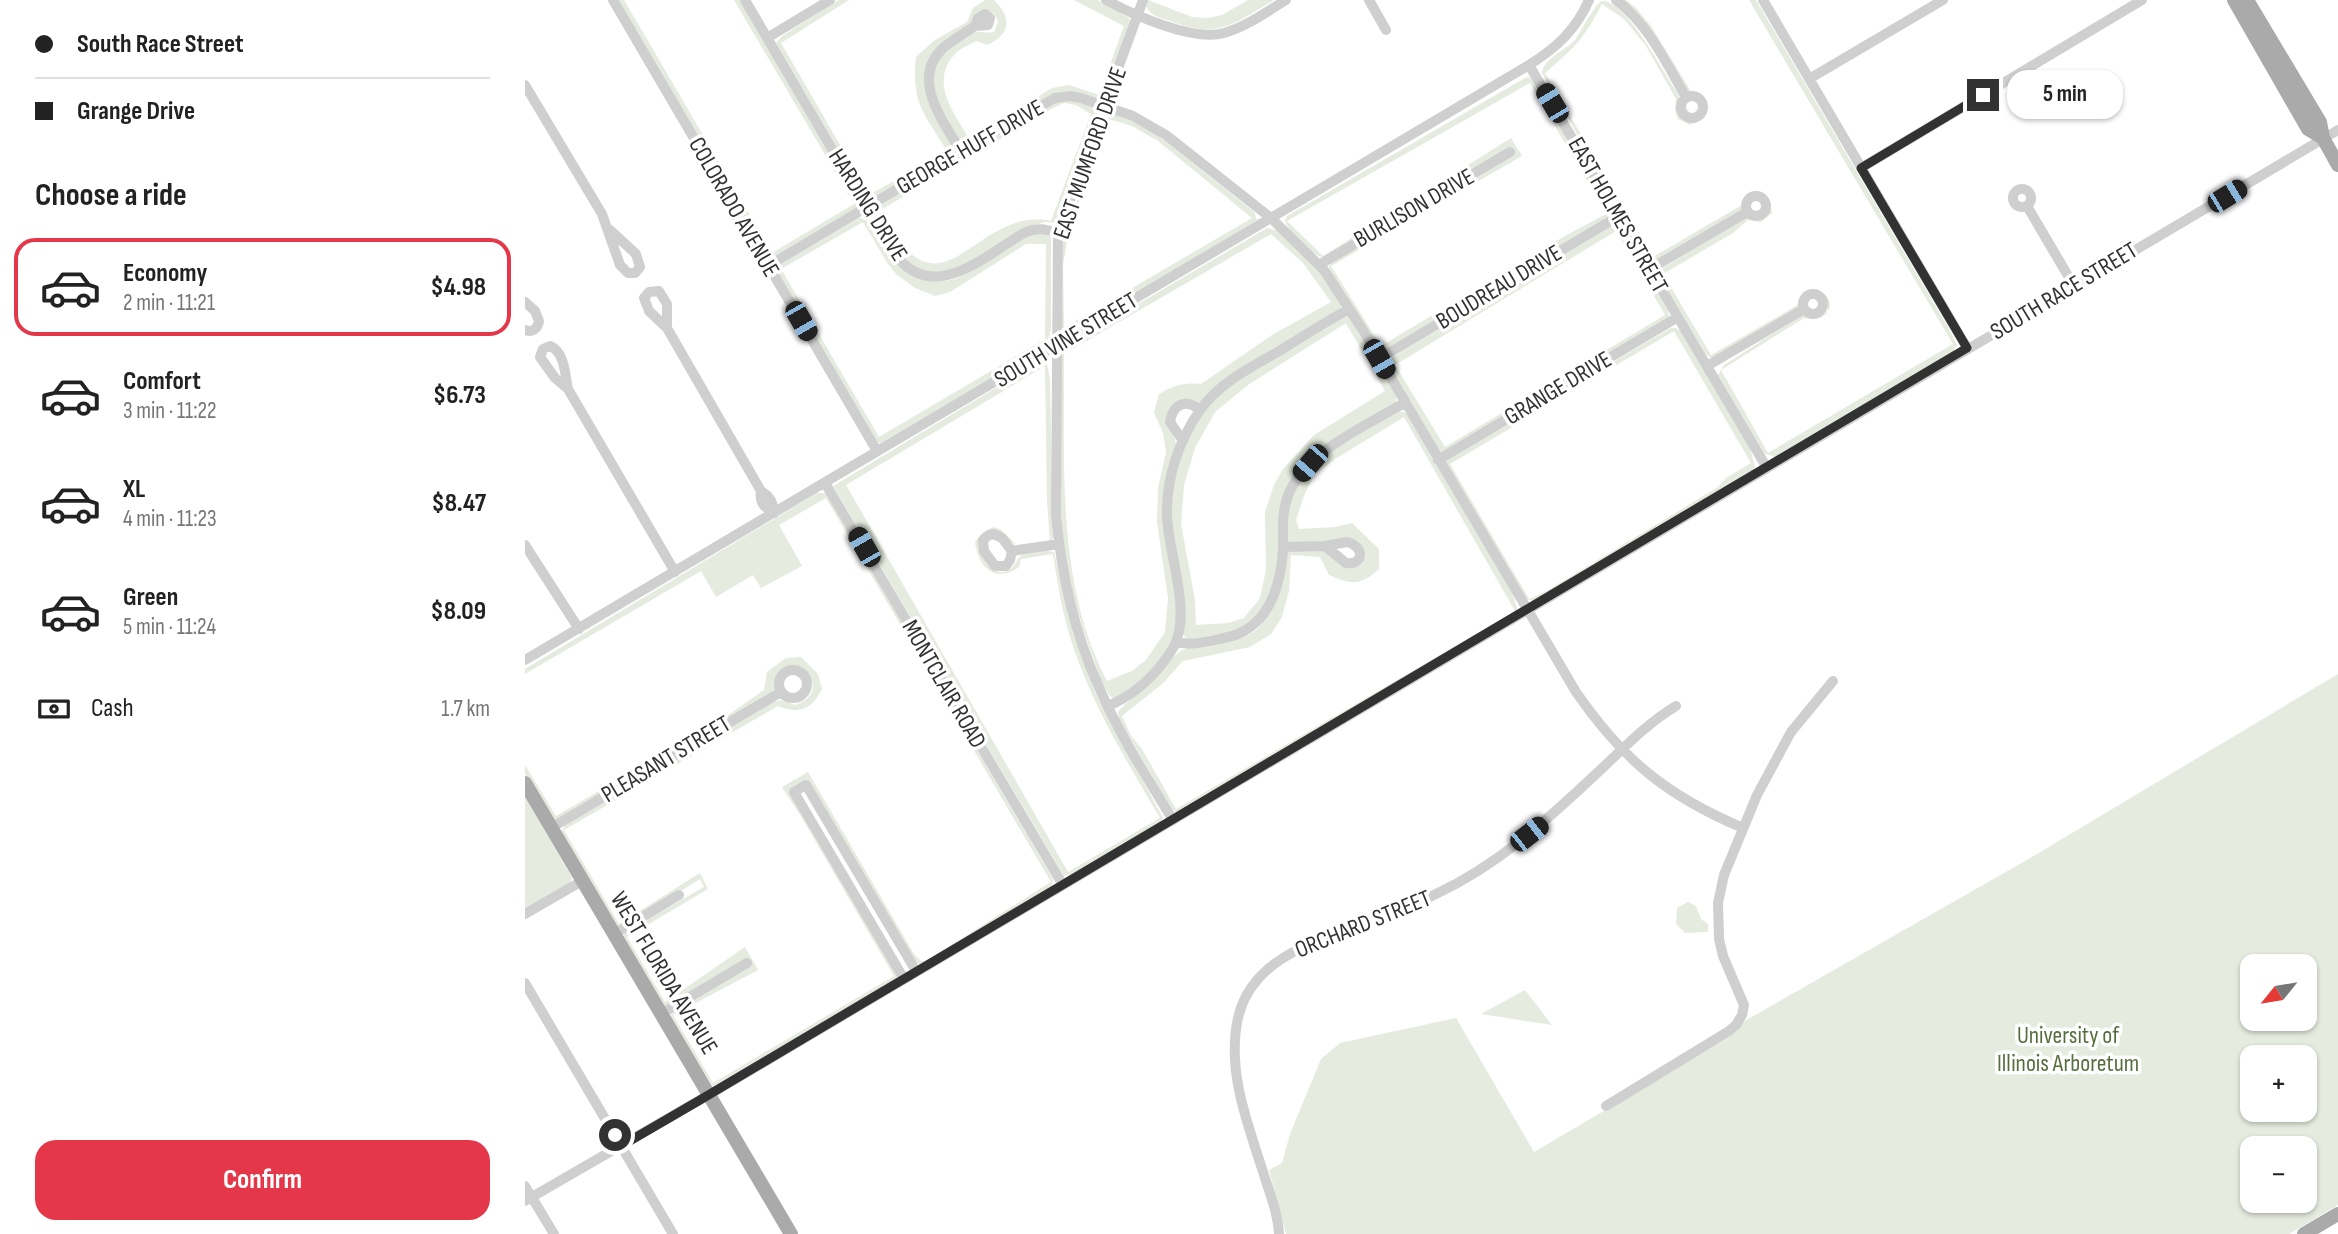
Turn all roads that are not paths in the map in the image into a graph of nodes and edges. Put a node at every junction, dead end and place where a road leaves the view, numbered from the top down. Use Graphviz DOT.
graph roads {
  1 [pos="613,0"];
  2 [pos="745,0"];
  3 [pos="830,0"];
  4 [pos="1106,0"];
  5 [pos="1143,0"];
  6 [pos="1286,0"];
  7 [pos="1369,0"];
  8 [pos="1589,0"];
  9 [pos="1616,0"];
  10 [pos="1763,0"];
  11 [pos="1943,0"];
  12 [pos="2142,0"];
  13 [pos="2234,0"];
  14 [pos="2247,0"];
  15 [pos="1138,15"];
  16 [pos="975,26"];
  17 [pos="1386,30"];
  18 [pos="767,38"];
  19 [pos="1529,65"];
  20 [pos="1809,79"];
  21 [pos="525,85"];
  22 [pos="1686,97"];
  23 [pos="1105,107"];
  24 [pos="2338,130"];
  25 [pos="2323,138"];
  26 [pos="961,151"];
  27 [pos="1510,152"];
  28 [pos="2338,165"];
  29 [pos="1861,168"];
  30 [pos="2027,206"];
  31 [pos="867,208"];
  32 [pos="1747,212"];
  33 [pos="1619,216"];
  34 [pos="1271,218"];
  35 [pos="610,230"];
  36 [pos="1058,233"];
  37 [pos="1319,265"];
  38 [pos="768,266"];
  39 [pos="1650,269"];
  40 [pos="2074,286"];
  41 [pos="525,302"];
  42 [pos="1804,309"];
  43 [pos="1349,310"];
  44 [pos="1678,317"];
  45 [pos="667,328"];
  46 [pos="525,330"];
  47 [pos="1056,346"];
  48 [pos="1967,348"];
  49 [pos="1379,359"];
  50 [pos="1707,366"];
  51 [pos="568,389"];
  52 [pos="1404,403"];
  53 [pos="1200,410"];
  54 [pos="1183,441"];
  55 [pos="877,451"];
  56 [pos="1438,460"];
  57 [pos="1767,468"];
  58 [pos="825,483"];
  59 [pos="774,513"];
  60 [pos="1059,544"];
  61 [pos="525,545"];
  62 [pos="1325,546"];
  63 [pos="1283,547"];
  64 [pos="1012,551"];
  65 [pos="675,572"];
  66 [pos="1527,610"];
  67 [pos="579,629"];
  68 [pos="1176,642"];
  69 [pos="525,660"];
  70 [pos="1833,681"];
  71 [pos="781,692"];
  72 [pos="1676,705"];
  73 [pos="1108,706"];
  74 [pos="1622,749"];
  75 [pos="525,783"];
  76 [pos="1173,820"];
  77 [pos="551,828"];
  78 [pos="1743,828"];
  79 [pos="582,881"];
  80 [pos="1063,885"];
  81 [pos="868,889"];
  82 [pos="679,895"];
  83 [pos="855,896"];
  84 [pos="525,914"];
  85 [pos="614,934"];
  86 [pos="747,963"];
  87 [pos="916,971"];
  88 [pos="904,979"];
  89 [pos="525,983"];
  90 [pos="661,1014"];
  91 [pos="709,1095"];
  92 [pos="1606,1107"];
  93 [pos="621,1146"];
  94 [pos="525,1185"];
  95 [pos="528,1199"];
  96 [pos="2338,1214"];
  97 [pos="554,1234"];
  98 [pos="673,1234"];
  99 [pos="791,1234"];
  100 [pos="1279,1234"];
  101 [pos="2304,1234"];
  1 -- 38 [label="street, COLORADO AVENUE"];
  2 -- 18 [label="street, HARDING DRIVE"];
  3 -- 18 [label="street"];
  4 -- 15 [label="street"];
  5 -- 15 [label="street, EAST MUMFORD DRIVE"];
  6 -- 15 [label="street"];
  7 -- 17 [label="street"];
  8 -- 19 [label="street, SOUTH VINE STREET"];
  9 -- 22 [label="street"];
  10 -- 20 [label="street"];
  11 -- 20 [label="street"];
  12 -- 29 [label="street"];
  13 -- 25 [label="main road"];
  14 -- 25 [label="main road"];
  15 -- 23 [label="street, EAST MUMFORD DRIVE"];
  16 -- 26 [label="street"];
  18 -- 31 [label="street, HARDING DRIVE"];
  19 -- 33 [label="street, EAST HOLMES STREET"];
  19 -- 34 [label="street, SOUTH VINE STREET"];
  20 -- 29 [label="street"];
  21 -- 35 [label="street"];
  23 -- 26 [label="street, GEORGE HUFF DRIVE"];
  23 -- 34 [label="street, GEORGE HUFF DRIVE"];
  23 -- 36 [label="street, EAST MUMFORD DRIVE"];
  24 -- 25 [label="street, SOUTH RACE STREET"];
  25 -- 28 [label="main road"];
  25 -- 40 [label="street, SOUTH RACE STREET"];
  26 -- 31 [label="street, GEORGE HUFF DRIVE"];
  27 -- 37 [label="street, BURLISON DRIVE"];
  29 -- 48 [label="street"];
  30 -- 40 [label="street"];
  31 -- 36 [label="street, HARDING DRIVE"];
  31 -- 38 [label="street, GEORGE HUFF DRIVE"];
  32 -- 39 [label="street"];
  33 -- 39 [label="street, EAST HOLMES STREET"];
  33 -- 49 [label="street, BOUDREAU DRIVE"];
  34 -- 37 [label="street, GEORGE HUFF DRIVE"];
  34 -- 47 [label="street, SOUTH VINE STREET"];
  36 -- 47 [label="street, EAST MUMFORD DRIVE"];
  37 -- 43 [label="street, GEORGE HUFF DRIVE"];
  38 -- 55 [label="street, COLORADO AVENUE"];
  39 -- 44 [label="street, EAST HOLMES STREET"];
  40 -- 48 [label="street, SOUTH RACE STREET"];
  41 -- 46 [label="street"];
  42 -- 50 [label="street"];
  43 -- 49 [label="street, GEORGE HUFF DRIVE"];
  43 -- 53 [label="street"];
  44 -- 50 [label="street, EAST HOLMES STREET"];
  44 -- 56 [label="street, GRANGE DRIVE"];
  45 -- 59 [label="street"];
  47 -- 55 [label="street, SOUTH VINE STREET"];
  47 -- 60 [label="street, EAST MUMFORD DRIVE"];
  48 -- 57 [label="street, SOUTH RACE STREET"];
  49 -- 52 [label="street, GEORGE HUFF DRIVE"];
  50 -- 57 [label="street, EAST HOLMES STREET"];
  51 -- 65 [label="street"];
  52 -- 56 [label="street, GEORGE HUFF DRIVE"];
  52 -- 63 [label="street"];
  53 -- 54 [label="street"];
  53 -- 54 [label="street"];
  54 -- 68 [label="street"];
  55 -- 58 [label="street, SOUTH VINE STREET"];
  56 -- 66 [label="street, GEORGE HUFF DRIVE"];
  57 -- 66 [label="street, SOUTH RACE STREET"];
  58 -- 59 [label="street, SOUTH VINE STREET"];
  58 -- 80 [label="street, MONTCLAIR ROAD"];
  59 -- 65 [label="street, SOUTH VINE STREET"];
  60 -- 64 [label="street"];
  60 -- 73 [label="street, EAST MUMFORD DRIVE"];
  61 -- 67 [label="street"];
  62 -- 63 [label="street"];
  63 -- 68 [label="street"];
  65 -- 67 [label="street, SOUTH VINE STREET"];
  66 -- 74 [label="street, GEORGE HUFF DRIVE"];
  66 -- 76 [label="street, SOUTH RACE STREET"];
  67 -- 69 [label="street, SOUTH VINE STREET"];
  68 -- 73 [label="street"];
  70 -- 78 [label="street"];
  71 -- 77 [label="street, PLEASANT STREET"];
  72 -- 74 [label="street, ORCHARD STREET"];
  73 -- 76 [label="street, EAST MUMFORD DRIVE"];
  74 -- 78 [label="street, GEORGE HUFF DRIVE"];
  74 -- 100 [label="street, ORCHARD STREET"];
  75 -- 77 [label="main road, WEST FLORIDA AVENUE"];
  76 -- 80 [label="street, SOUTH RACE STREET"];
  77 -- 79 [label="main road, WEST FLORIDA AVENUE"];
  78 -- 92 [label="street"];
  79 -- 84 [label="street"];
  79 -- 85 [label="main road, WEST FLORIDA AVENUE"];
  80 -- 87 [label="street, SOUTH RACE STREET"];
  81 -- 83 [label="street"];
  81 -- 83 [label="street"];
  81 -- 87 [label="street"];
  82 -- 85 [label="street"];
  83 -- 88 [label="street"];
  85 -- 90 [label="main road, WEST FLORIDA AVENUE"];
  86 -- 90 [label="street"];
  87 -- 88 [label="street, SOUTH RACE STREET"];
  88 -- 91 [label="street, SOUTH RACE STREET"];
  89 -- 93 [label="street"];
  90 -- 91 [label="main road, WEST FLORIDA AVENUE"];
  91 -- 93 [label="street, SOUTH RACE STREET"];
  91 -- 99 [label="main road, WEST FLORIDA AVENUE"];
  93 -- 95 [label="street, SOUTH RACE STREET"];
  93 -- 98 [label="street"];
  94 -- 95 [label="street"];
  95 -- 97 [label="street"];
  96 -- 101 [label="main road"];
}
